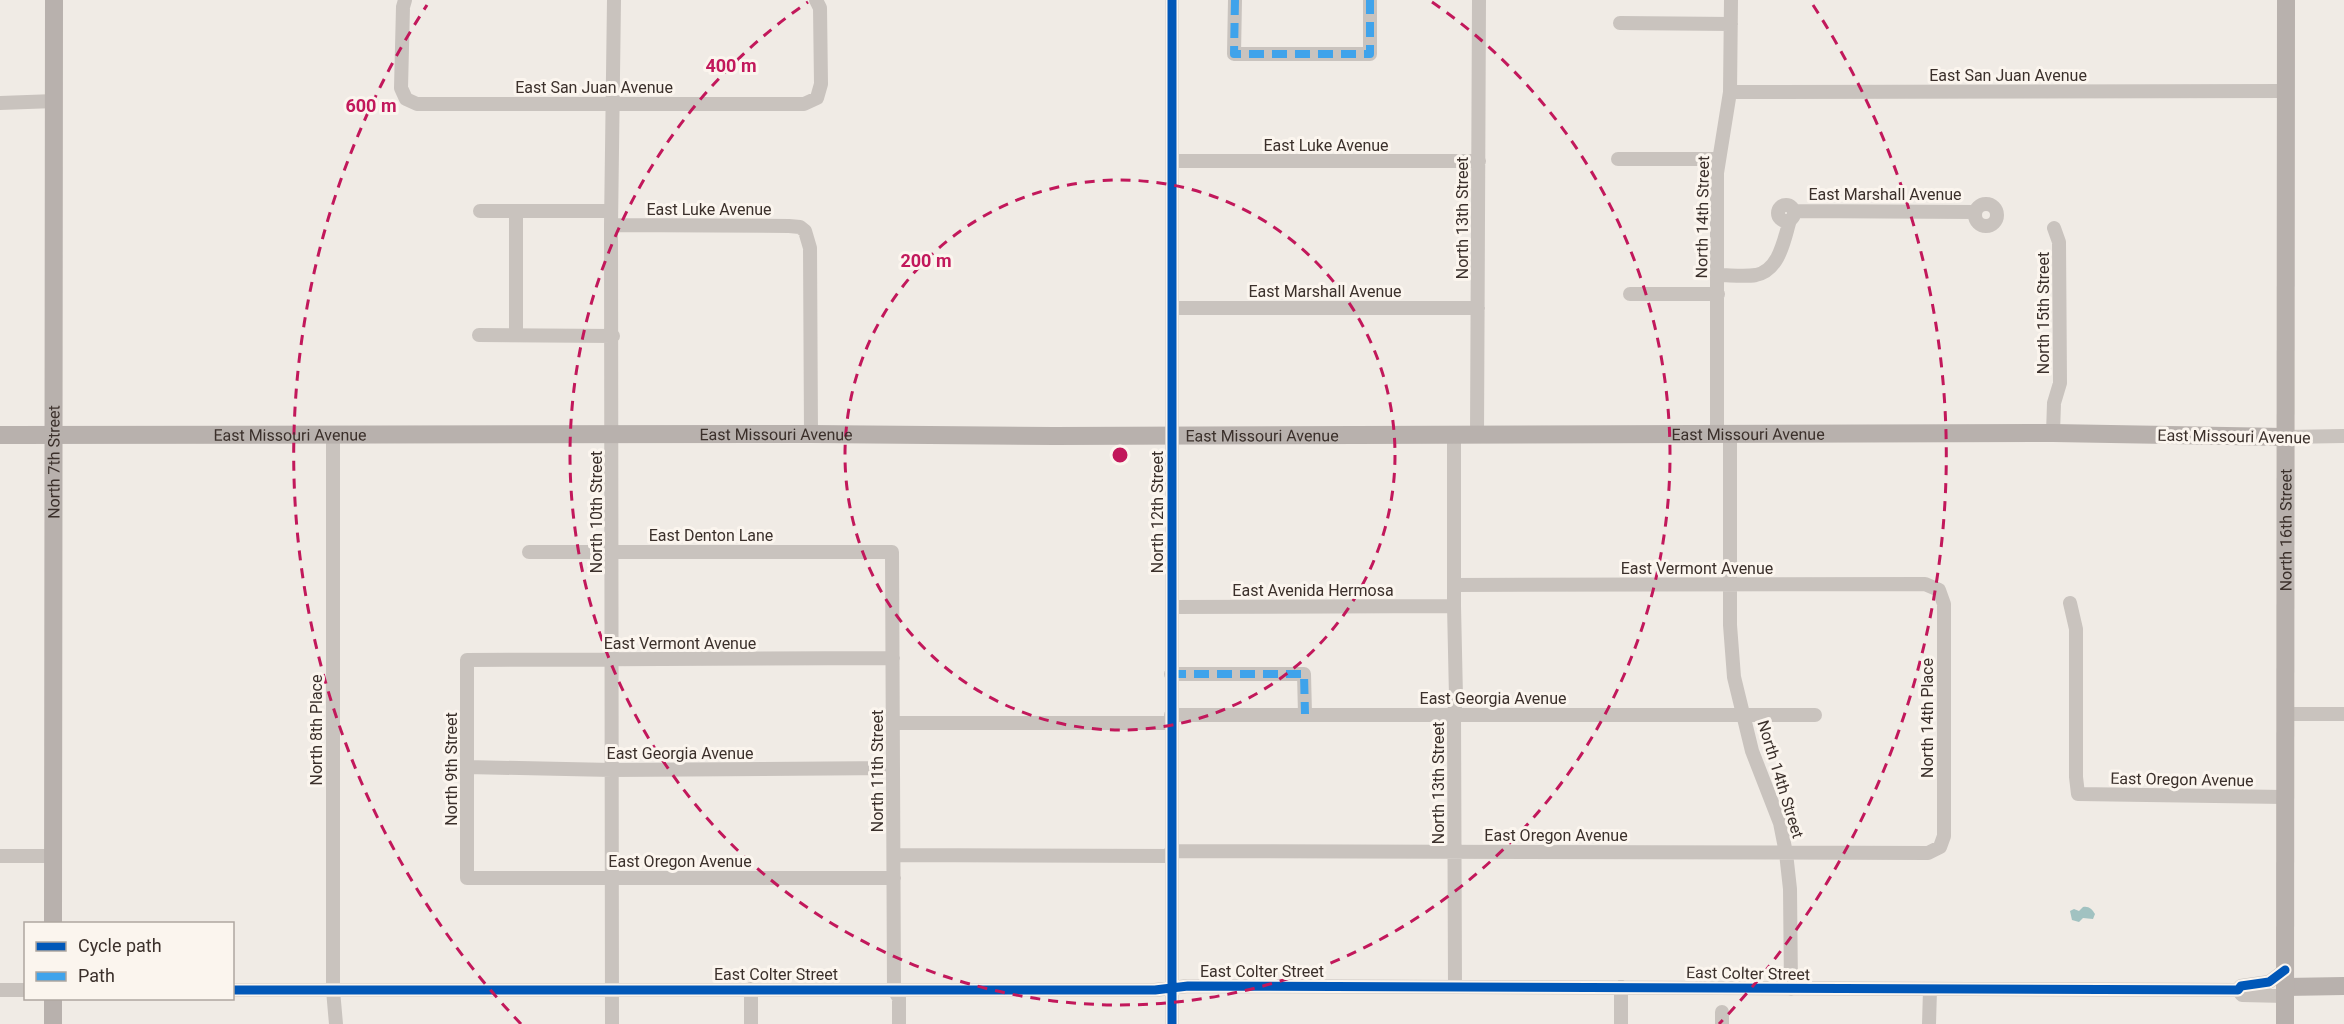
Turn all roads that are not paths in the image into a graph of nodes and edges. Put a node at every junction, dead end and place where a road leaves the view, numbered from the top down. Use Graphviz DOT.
graph roads {
  1 [pos="54,0"];
  2 [pos="405,0"];
  3 [pos="614,0"];
  4 [pos="816,0"];
  5 [pos="1172,0"];
  6 [pos="1235,0"];
  7 [pos="1370,0"];
  8 [pos="1479,0"];
  9 [pos="1731,0"];
  10 [pos="2286,0"];
  11 [pos="1620,23"];
  12 [pos="1731,24"];
  13 [pos="1730,92"];
  14 [pos="2286,92"];
  15 [pos="55,101"];
  16 [pos="0,103"];
  17 [pos="612,103"];
  18 [pos="1618,159"];
  19 [pos="1719,159"];
  20 [pos="1172,161"];
  21 [pos="1479,161"];
  22 [pos="480,211"];
  23 [pos="516,211"];
  24 [pos="1975,212"];
  25 [pos="611,218"];
  26 [pos="2054,228"];
  27 [pos="1718,275"];
  28 [pos="1630,294"];
  29 [pos="1718,294"];
  30 [pos="1172,308"];
  31 [pos="1478,308"];
  32 [pos="479,335"];
  33 [pos="516,335"];
  34 [pos="613,336"];
  35 [pos="2053,433"];
  36 [pos="811,434"];
  37 [pos="0,435"];
  38 [pos="54,435"];
  39 [pos="612,435"];
  40 [pos="1454,435"];
  41 [pos="1724,435"];
  42 [pos="333,436"];
  43 [pos="1172,436"];
  44 [pos="1477,436"];
  45 [pos="2344,436"];
  46 [pos="2284,437"];
  47 [pos="612,551"];
  48 [pos="529,552"];
  49 [pos="892,552"];
  50 [pos="1454,585"];
  51 [pos="1730,585"];
  52 [pos="1939,590"];
  53 [pos="2070,603"];
  54 [pos="1454,606"];
  55 [pos="1172,607"];
  56 [pos="893,658"];
  57 [pos="467,660"];
  58 [pos="612,660"];
  59 [pos="1172,674"];
  60 [pos="1305,714"];
  61 [pos="1454,714"];
  62 [pos="2284,714"];
  63 [pos="2344,714"];
  64 [pos="1744,715"];
  65 [pos="1815,715"];
  66 [pos="1171,719"];
  67 [pos="893,723"];
  68 [pos="467,767"];
  69 [pos="893,768"];
  70 [pos="612,770"];
  71 [pos="2284,797"];
  72 [pos="1940,847"];
  73 [pos="1454,850"];
  74 [pos="1786,853"];
  75 [pos="1171,854"];
  76 [pos="894,855"];
  77 [pos="0,856"];
  78 [pos="53,856"];
  79 [pos="612,877"];
  80 [pos="467,878"];
  81 [pos="894,878"];
  82 [pos="53,922"];
  83 [pos="2285,984"];
  84 [pos="1455,986"];
  85 [pos="2344,986"];
  86 [pos="1622,987"];
  87 [pos="1172,988"];
  88 [pos="613,989"];
  89 [pos="751,989"];
  90 [pos="0,990"];
  91 [pos="24,990"];
  92 [pos="234,990"];
  93 [pos="333,990"];
  94 [pos="894,990"];
  95 [pos="1791,990"];
  96 [pos="1930,990"];
  97 [pos="2238,990"];
  98 [pos="53,1000"];
  99 [pos="53,1024"];
  100 [pos="336,1024"];
  101 [pos="612,1024"];
  102 [pos="751,1024"];
  103 [pos="898,1024"];
  104 [pos="1172,1024"];
  105 [pos="1622,1024"];
  106 [pos="1929,1024"];
  107 [pos="2285,1024"];
  1 -- 15 [label="main road, North 7th Street"];
  2 -- 17 [label="street, East San Juan Avenue"];
  3 -- 17 [label="street, North 10th Street"];
  4 -- 17 [label="street, East San Juan Avenue"];
  5 -- 20 [label="street, North 12th Street"];
  6 -- 7 [label="street"];
  8 -- 21 [label="street, North 13th Street"];
  9 -- 12 [label="street, North 14th Street"];
  10 -- 14 [label="main road, North 16th Street"];
  11 -- 12 [label="street"];
  12 -- 13 [label="street, North 14th Street"];
  13 -- 14 [label="street, East San Juan Avenue"];
  13 -- 19 [label="street, North 14th Street"];
  14 -- 46 [label="main road, North 16th Street"];
  15 -- 16 [label="street"];
  15 -- 38 [label="main road, North 7th Street"];
  17 -- 25 [label="street, North 10th Street"];
  18 -- 19 [label="street"];
  19 -- 27 [label="street, North 14th Street"];
  20 -- 21 [label="street, East Luke Avenue"];
  20 -- 30 [label="street, North 12th Street"];
  21 -- 31 [label="street, North 13th Street"];
  22 -- 23 [label="street, East Luke Avenue"];
  23 -- 25 [label="street, East Luke Avenue"];
  23 -- 33 [label="street"];
  24 -- 27 [label="street, East Marshall Avenue"];
  25 -- 34 [label="street, North 10th Street"];
  25 -- 36 [label="street, East Luke Avenue"];
  26 -- 35 [label="street, North 15th Street"];
  27 -- 29 [label="street, North 14th Street"];
  28 -- 29 [label="street"];
  29 -- 41 [label="street, North 14th Street"];
  30 -- 31 [label="street, East Marshall Avenue"];
  30 -- 43 [label="street, North 12th Street"];
  31 -- 44 [label="street, North 13th Street"];
  32 -- 33 [label="street"];
  33 -- 34 [label="street"];
  34 -- 39 [label="street, North 10th Street"];
  35 -- 41 [label="main road, East Missouri Avenue"];
  35 -- 46 [label="main road, East Missouri Avenue"];
  36 -- 39 [label="main road, East Missouri Avenue"];
  36 -- 43 [label="main road, East Missouri Avenue"];
  37 -- 38 [label="main road, East Missouri Avenue"];
  38 -- 42 [label="main road, East Missouri Avenue"];
  38 -- 78 [label="main road, North 7th Street"];
  39 -- 42 [label="main road, East Missouri Avenue"];
  39 -- 47 [label="street, North 10th Street"];
  40 -- 43 [label="main road, East Missouri Avenue"];
  40 -- 44 [label="main road, East Missouri Avenue"];
  40 -- 50 [label="street, North 13th Street"];
  41 -- 44 [label="main road, East Missouri Avenue"];
  41 -- 51 [label="street, North 14th Street"];
  42 -- 93 [label="street, North 8th Place"];
  43 -- 55 [label="street, North 12th Street"];
  45 -- 46 [label="street, East Missouri Avenue"];
  46 -- 62 [label="main road, North 16th Street"];
  47 -- 48 [label="street, East Denton Lane"];
  47 -- 49 [label="street, East Denton Lane"];
  47 -- 58 [label="street, North 10th Street"];
  49 -- 56 [label="street, North 11th Street"];
  50 -- 51 [label="street, East Vermont Avenue"];
  50 -- 54 [label="street, North 13th Street"];
  51 -- 52 [label="street, East Vermont Avenue"];
  51 -- 64 [label="street, North 14th Street"];
  52 -- 72 [label="street, North 14th Place"];
  53 -- 71 [label="street, East Oregon Avenue"];
  54 -- 55 [label="street, East Avenida Hermosa"];
  54 -- 61 [label="street, North 13th Street"];
  55 -- 59 [label="street, North 12th Street"];
  56 -- 58 [label="street, East Vermont Avenue"];
  56 -- 67 [label="street, North 11th Street"];
  57 -- 58 [label="street, East Vermont Avenue"];
  57 -- 68 [label="street, North 9th Street"];
  58 -- 70 [label="street, North 10th Street"];
  59 -- 60 [label="street"];
  59 -- 66 [label="street, North 12th Street"];
  60 -- 61 [label="street, East Georgia Avenue"];
  60 -- 66 [label="street, East Georgia Avenue"];
  61 -- 64 [label="street, East Georgia Avenue"];
  61 -- 73 [label="street, North 13th Street"];
  62 -- 63 [label="street"];
  62 -- 71 [label="main road, North 16th Street"];
  64 -- 65 [label="street, East Georgia Avenue"];
  64 -- 74 [label="street, North 14th Street"];
  66 -- 67 [label="street, East Georgia Avenue"];
  66 -- 75 [label="street, North 12th Street"];
  67 -- 69 [label="street, North 11th Street"];
  68 -- 70 [label="street, East Georgia Avenue"];
  68 -- 80 [label="street, North 9th Street"];
  69 -- 70 [label="street, East Georgia Avenue"];
  69 -- 76 [label="street, North 11th Street"];
  70 -- 79 [label="street, North 10th Street"];
  71 -- 83 [label="main road, North 16th Street"];
  72 -- 74 [label="street, East Oregon Avenue"];
  73 -- 74 [label="street, East Oregon Avenue"];
  73 -- 75 [label="street, East Oregon Avenue"];
  73 -- 84 [label="street, North 13th Street"];
  74 -- 95 [label="street, North 14th Street"];
  75 -- 76 [label="street, East Oregon Avenue"];
  75 -- 87 [label="street, North 12th Street"];
  76 -- 81 [label="street, North 11th Street"];
  77 -- 78 [label="street"];
  78 -- 82 [label="main road, North 7th Street"];
  79 -- 80 [label="street, East Oregon Avenue"];
  79 -- 81 [label="street, East Oregon Avenue"];
  79 -- 88 [label="street, North 10th Street"];
  81 -- 94 [label="street, North 11th Street"];
  83 -- 85 [label="main road, East Colter Street"];
  83 -- 97 [label="street, East Colter Street"];
  83 -- 97 [label="street, East Colter Street"];
  83 -- 107 [label="main road, North 16th Street"];
  84 -- 86 [label="street, East Colter Street"];
  84 -- 87 [label="street, East Colter Street"];
  86 -- 95 [label="street, East Colter Street"];
  86 -- 105 [label="street"];
  87 -- 94 [label="street, East Colter Street"];
  87 -- 104 [label="street, North 12th Street"];
  88 -- 89 [label="street, East Colter Street"];
  88 -- 93 [label="street, East Colter Street"];
  88 -- 101 [label="street, North 10th Street"];
  89 -- 94 [label="street, East Colter Street"];
  89 -- 102 [label="street"];
  90 -- 91 [label="street"];
  92 -- 93 [label="street, East Colter Street"];
  93 -- 100 [label="street, North 8th Place"];
  94 -- 103 [label="street, North 11th Street"];
  95 -- 96 [label="street, East Colter Street"];
  96 -- 97 [label="street, East Colter Street"];
  96 -- 106 [label="street"];
  98 -- 99 [label="main road"];
}
